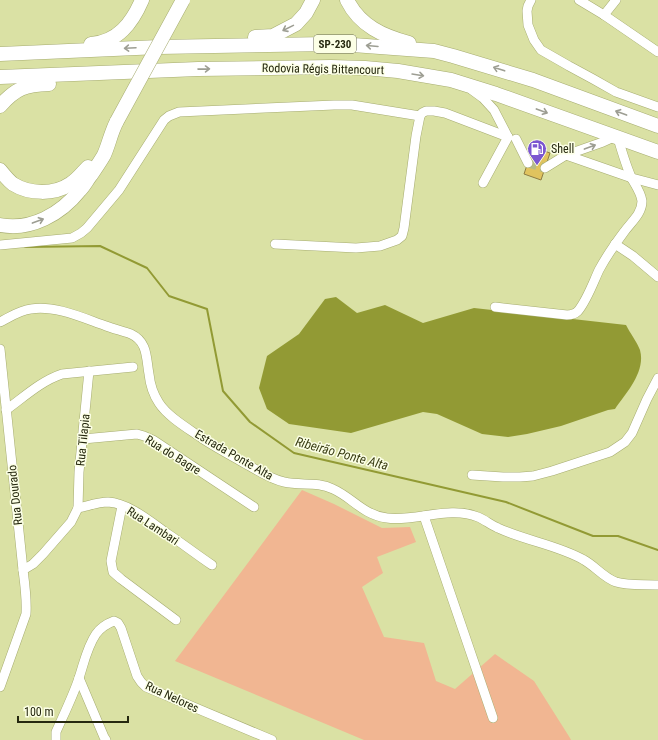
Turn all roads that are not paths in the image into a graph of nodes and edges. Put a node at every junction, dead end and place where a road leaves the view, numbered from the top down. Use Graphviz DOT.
graph roads {
  1 [pos="142,0"];
  2 [pos="183,0"];
  3 [pos="313,0"];
  4 [pos="347,0"];
  5 [pos="531,0"];
  6 [pos="579,0"];
  7 [pos="616,0"];
  8 [pos="604,15"];
  9 [pos="159,47"];
  10 [pos="0,49"];
  11 [pos="434,51"];
  12 [pos="658,52"];
  13 [pos="0,54"];
  14 [pos="174,70"];
  15 [pos="0,77"];
  16 [pos="451,80"];
  17 [pos="0,106"];
  18 [pos="658,107"];
  19 [pos="420,116"];
  20 [pos="115,125"];
  21 [pos="658,126"];
  22 [pos="512,138"];
  23 [pos="616,138"];
  24 [pos="658,152"];
  25 [pos="566,155"];
  26 [pos="528,163"];
  27 [pos="545,168"];
  28 [pos="0,170"];
  29 [pos="632,178"];
  30 [pos="483,183"];
  31 [pos="658,185"];
  32 [pos="0,225"];
  33 [pos="275,244"];
  34 [pos="615,244"];
  35 [pos="0,245"];
  36 [pos="658,276"];
  37 [pos="495,307"];
  38 [pos="0,322"];
  39 [pos="0,349"];
  40 [pos="132,367"];
  41 [pos="89,371"];
  42 [pos="658,378"];
  43 [pos="6,410"];
  44 [pos="83,439"];
  45 [pos="472,475"];
  46 [pos="122,506"];
  47 [pos="254,507"];
  48 [pos="78,508"];
  49 [pos="424,516"];
  50 [pos="212,565"];
  51 [pos="23,570"];
  52 [pos="658,585"];
  53 [pos="176,620"];
  54 [pos="79,678"];
  55 [pos="0,687"];
  56 [pos="493,718"];
  57 [pos="56,740"];
  58 [pos="106,740"];
  59 [pos="272,740"];
  1 -- 10 [label="highway"];
  2 -- 20 [label="highway, bridge"];
  3 -- 9 [label="highway, one-way"];
  4 -- 11 [label="highway"];
  5 -- 18 [label="street"];
  6 -- 8 [label="street"];
  7 -- 8 [label="street"];
  8 -- 12 [label="street"];
  11 -- 9 [label="highway, Rodovia Régis Bittencourt / SP-230, one-way"];
  9 -- 13 [label="highway, Rodovia Régis Bittencourt / SP-230, one-way"];
  21 -- 11 [label="highway, Rodovia Régis Bittencourt / SP-230, one-way"];
  14 -- 15 [label="highway, Rodovia Régis Bittencourt / SP-230"];
  14 -- 16 [label="highway, Rodovia Régis Bittencourt / SP-230, one-way"];
  14 -- 17 [label="highway"];
  16 -- 22 [label="street"];
  16 -- 23 [label="highway, Rodovia Régis Bittencourt / SP-230, one-way"];
  19 -- 22 [label="street"];
  19 -- 33 [label="street"];
  19 -- 35 [label="street"];
  20 -- 28 [label="highway"];
  32 -- 20 [label="highway, one-way"];
  22 -- 26 [label="street"];
  22 -- 30 [label="street"];
  23 -- 24 [label="highway, Rodovia Régis Bittencourt / SP-230"];
  25 -- 23 [label="street, one-way"];
  23 -- 29 [label="street"];
  25 -- 27 [label="street"];
  25 -- 29 [label="street"];
  29 -- 31 [label="street"];
  29 -- 34 [label="street"];
  34 -- 36 [label="street"];
  34 -- 37 [label="street"];
  38 -- 49 [label="street, Estrada Ponte Alta"];
  39 -- 43 [label="street, Rua Dourado"];
  40 -- 41 [label="street"];
  41 -- 43 [label="street"];
  41 -- 44 [label="street, Rua Tilapia"];
  42 -- 45 [label="street"];
  43 -- 51 [label="street, Rua Dourado"];
  44 -- 47 [label="street, Rua do Bagre"];
  44 -- 48 [label="street, Rua Tilapia"];
  46 -- 48 [label="street, Rua Lambari"];
  46 -- 50 [label="street, Rua Lambari"];
  46 -- 53 [label="street"];
  48 -- 51 [label="street"];
  49 -- 52 [label="street, Estrada Ponte Alta"];
  49 -- 56 [label="street"];
  51 -- 55 [label="street, Rua Dourado"];
  54 -- 57 [label="street"];
  54 -- 58 [label="street"];
  54 -- 59 [label="street, Rua Nelores"];
}
